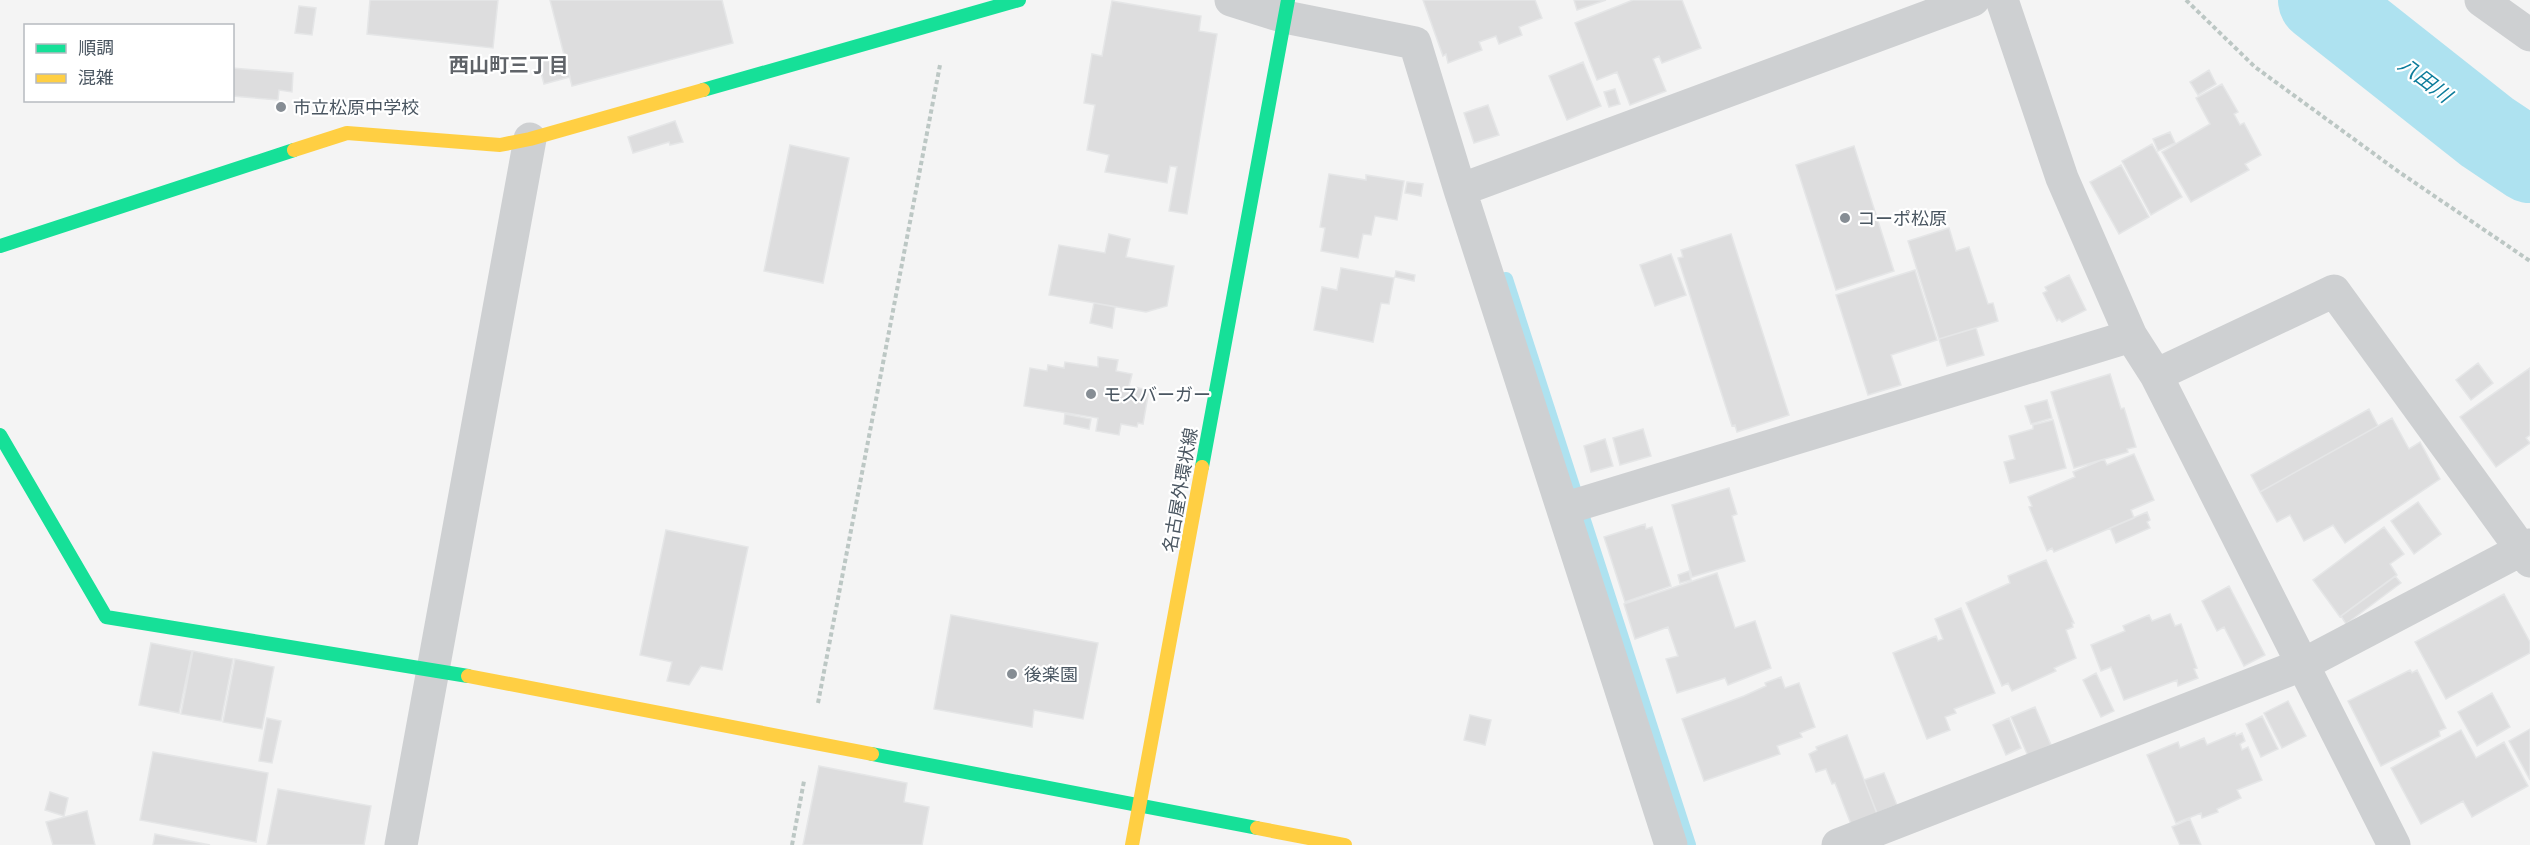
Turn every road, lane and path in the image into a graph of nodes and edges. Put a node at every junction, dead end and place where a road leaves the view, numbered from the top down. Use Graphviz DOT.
graph roads {
  1 [pos="1019,0"];
  2 [pos="1231,0"];
  3 [pos="1973,0"];
  4 [pos="2002,0"];
  5 [pos="2186,0"];
  6 [pos="2481,0"];
  7 [pos="1286,9"];
  8 [pos="948,20"];
  9 [pos="2530,35"];
  10 [pos="530,139"];
  11 [pos="1460,190"];
  12 [pos="0,246"];
  13 [pos="2530,261"];
  14 [pos="2131,336"];
  15 [pos="2156,375"];
  16 [pos="0,435"];
  17 [pos="1563,509"];
  18 [pos="2528,552"];
  19 [pos="2304,663"];
  20 [pos="434,670"];
  21 [pos="811,743"];
  22 [pos="1140,806"];
  23 [pos="401,845"];
  24 [pos="792,845"];
  25 [pos="1132,845"];
  26 [pos="1345,845"];
  27 [pos="1671,845"];
  28 [pos="1838,845"];
  29 [pos="2394,845"];
  1 -- 8 [label="street"];
  2 -- 7 [label="street"];
  3 -- 11 [label="street"];
  4 -- 14 [label="street"];
  5 -- 13 [label="path"];
  6 -- 9 [label="street"];
  7 -- 11 [label="street"];
  7 -- 22 [label="street, 名古屋外環状線"];
  8 -- 10 [label="street"];
  8 -- 21 [label="path"];
  10 -- 12 [label="street"];
  10 -- 20 [label="street"];
  11 -- 17 [label="street"];
  14 -- 15 [label="street"];
  14 -- 17 [label="street"];
  15 -- 18 [label="street"];
  15 -- 19 [label="street"];
  16 -- 20 [label="street"];
  17 -- 27 [label="street"];
  18 -- 19 [label="street"];
  19 -- 28 [label="street"];
  19 -- 29 [label="street"];
  20 -- 21 [label="street"];
  20 -- 23 [label="street"];
  21 -- 22 [label="street"];
  21 -- 24 [label="path"];
  22 -- 25 [label="street, 名古屋外環状線"];
  22 -- 26 [label="street"];
}
